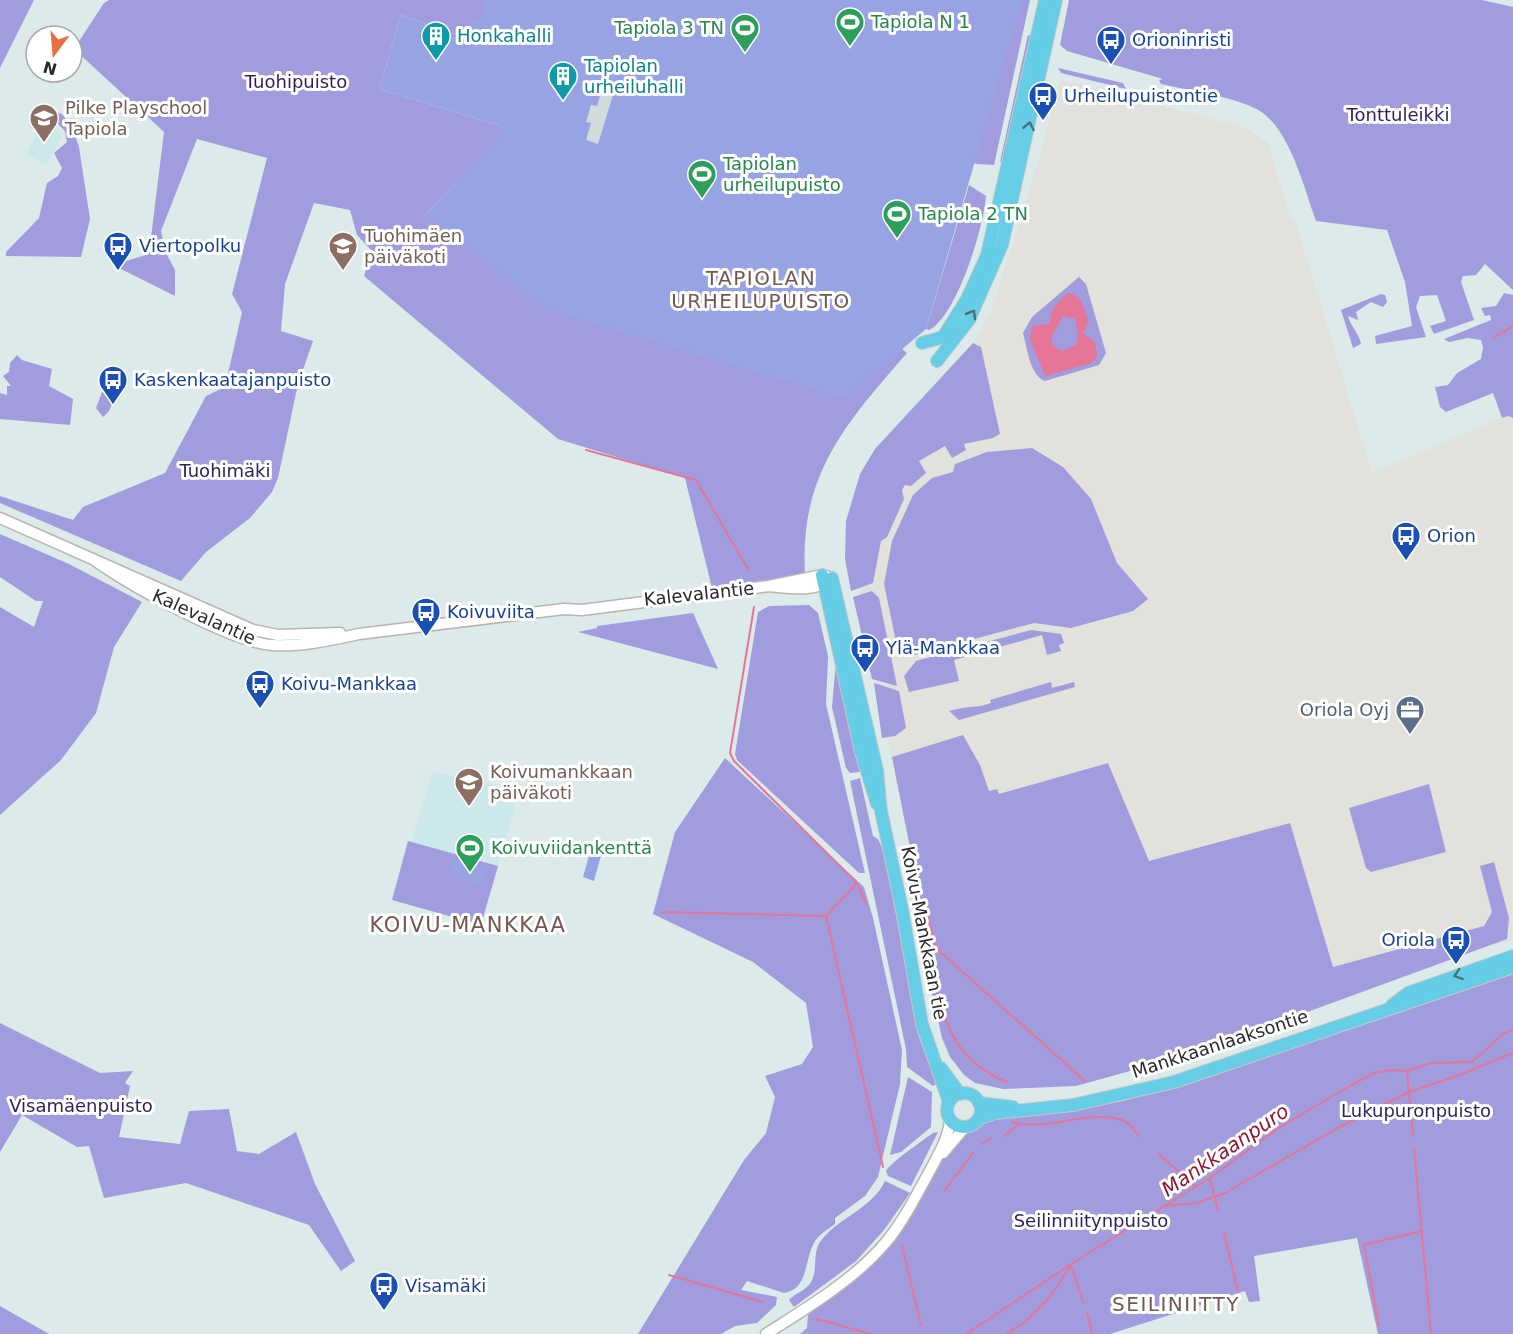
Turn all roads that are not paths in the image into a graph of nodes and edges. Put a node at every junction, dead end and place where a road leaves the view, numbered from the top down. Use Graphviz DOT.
graph roads {
  1 [pos="1044,0"];
  2 [pos="1056,0"];
  3 [pos="922,343"];
  4 [pos="937,362"];
  5 [pos="0,518"];
  6 [pos="826,580"];
  7 [pos="1513,956"];
  8 [pos="1513,967"];
  9 [pos="1389,1007"];
  10 [pos="935,1062"];
  11 [pos="960,1094"];
  12 [pos="949,1102"];
  13 [pos="979,1103"];
  14 [pos="1023,1109"];
  15 [pos="978,1119"];
  16 [pos="950,1121"];
  17 [pos="965,1127"];
  18 [pos="934,1162"];
  19 [pos="766,1334"];
  1 -- 3 [label="main road"];
  4 -- 2 [label="main road, one-way"];
  5 -- 6 [label="main road, Kalevalantie"];
  6 -- 10 [label="main road, Koivu-Mankkaan tie"];
  7 -- 9 [label="main road, Mankkaanlaaksontie, one-way"];
  8 -- 9 [label="main road, Mankkaanlaaksontie"];
  9 -- 14 [label="main road, Mankkaanlaaksontie"];
  10 -- 11 [label="main road, Koivu-Mankkaan tie"];
  10 -- 12 [label="main road, Koivu-Mankkaan tie"];
  11 -- 12 [label="main road"];
  11 -- 13 [label="main road"];
  12 -- 16 [label="main road"];
  13 -- 14 [label="main road, Mankkaanlaaksontie"];
  13 -- 15 [label="main road"];
  14 -- 15 [label="main road, Mankkaanlaaksontie"];
  15 -- 17 [label="main road"];
  16 -- 17 [label="main road"];
  16 -- 18 [label="main road"];
  17 -- 18 [label="main road"];
  18 -- 19 [label="main road"];
}
